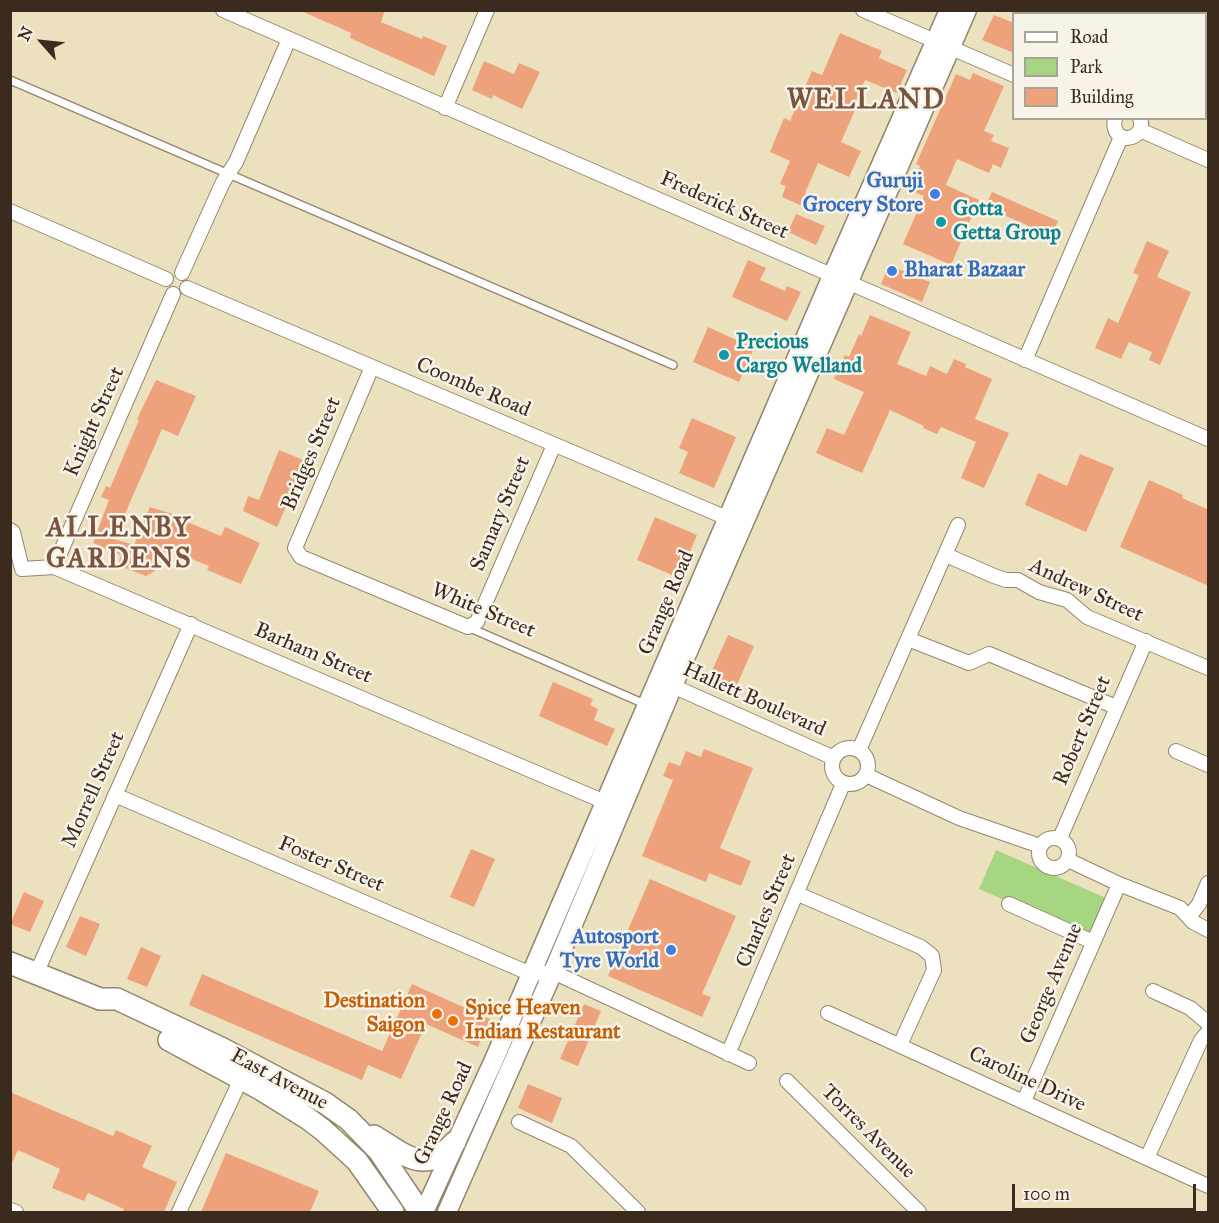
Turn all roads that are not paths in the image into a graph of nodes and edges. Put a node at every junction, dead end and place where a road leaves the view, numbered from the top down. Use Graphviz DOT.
graph roads {
  1 [pos="223,10"];
  2 [pos="487,10"];
  3 [pos="864,10"];
  4 [pos="949,10"];
  5 [pos="967,10"];
  6 [pos="289,39"];
  7 [pos="943,45"];
  8 [pos="1012,74"];
  9 [pos="10,80"];
  10 [pos="445,108"];
  11 [pos="1114,120"];
  12 [pos="1140,124"];
  13 [pos="1121,137"];
  14 [pos="1209,160"];
  15 [pos="228,174"];
  16 [pos="10,211"];
  17 [pos="182,273"];
  18 [pos="166,279"];
  19 [pos="840,280"];
  20 [pos="187,288"];
  21 [pos="173,294"];
  22 [pos="1025,360"];
  23 [pos="673,365"];
  24 [pos="372,367"];
  25 [pos="1209,439"];
  26 [pos="554,445"];
  27 [pos="735,522"];
  28 [pos="958,525"];
  29 [pos="10,530"];
  30 [pos="946,555"];
  31 [pos="301,557"];
  32 [pos="54,567"];
  33 [pos="16,570"];
  34 [pos="190,624"];
  35 [pos="468,627"];
  36 [pos="908,639"];
  37 [pos="1146,641"];
  38 [pos="1209,668"];
  39 [pos="666,683"];
  40 [pos="647,705"];
  41 [pos="1116,707"];
  42 [pos="860,750"];
  43 [pos="1176,751"];
  44 [pos="834,758"];
  45 [pos="1209,765"];
  46 [pos="866,776"];
  47 [pos="843,784"];
  48 [pos="115,795"];
  49 [pos="604,802"];
  50 [pos="622,810"];
  51 [pos="1060,838"];
  52 [pos="1040,846"];
  53 [pos="1068,860"];
  54 [pos="1209,883"];
  55 [pos="1119,884"];
  56 [pos="798,894"];
  57 [pos="1009,904"];
  58 [pos="1189,917"];
  59 [pos="1209,930"];
  60 [pos="1093,942"];
  61 [pos="10,963"];
  62 [pos="553,972"];
  63 [pos="36,974"];
  64 [pos="531,974"];
  65 [pos="1153,991"];
  66 [pos="100,999"];
  67 [pos="828,1013"];
  68 [pos="1209,1023"];
  69 [pos="1209,1032"];
  70 [pos="900,1045"];
  71 [pos="728,1054"];
  72 [pos="749,1063"];
  73 [pos="241,1079"];
  74 [pos="788,1081"];
  75 [pos="1024,1101"];
  76 [pos="519,1122"];
  77 [pos="353,1124"];
  78 [pos="455,1142"];
  79 [pos="1147,1158"];
  80 [pos="1209,1186"];
  81 [pos="10,1210"];
  82 [pos="16,1212"];
  83 [pos="180,1212"];
  84 [pos="393,1212"];
  85 [pos="422,1212"];
  86 [pos="447,1212"];
  87 [pos="638,1212"];
  88 [pos="920,1212"];
  1 -- 6 [label="street, Frederick Street"];
  2 -- 10 [label="street"];
  3 -- 7 [label="street"];
  4 -- 7 [label="main road, Grange Road"];
  5 -- 7 [label="main road, Grange Road"];
  6 -- 10 [label="street, Frederick Street"];
  6 -- 15 [label="street"];
  7 -- 8 [label="street"];
  7 -- 19 [label="main road, Grange Road"];
  9 -- 15 [label="lane"];
  10 -- 19 [label="street, Frederick Street"];
  11 -- 13 [label="street"];
  12 -- 13 [label="street"];
  12 -- 14 [label="street"];
  13 -- 22 [label="street"];
  15 -- 17 [label="street"];
  15 -- 23 [label="lane"];
  16 -- 18 [label="street"];
  17 -- 18 [label="street"];
  17 -- 20 [label="street"];
  18 -- 21 [label="street"];
  19 -- 22 [label="street, Frederick Street"];
  19 -- 27 [label="main road, Grange Road"];
  20 -- 21 [label="street"];
  20 -- 24 [label="street, Coombe Road"];
  21 -- 32 [label="street, Knight Street"];
  22 -- 25 [label="street, Frederick Street"];
  24 -- 26 [label="street, Coombe Road"];
  24 -- 31 [label="street, Bridges Street"];
  26 -- 27 [label="street, Coombe Road"];
  26 -- 35 [label="street, Samary Street"];
  27 -- 39 [label="main road, Grange Road"];
  28 -- 30 [label="street"];
  29 -- 33 [label="street, Barham Street"];
  30 -- 36 [label="street"];
  30 -- 37 [label="street, Andrew Street"];
  31 -- 35 [label="street, White Street"];
  32 -- 33 [label="street, Barham Street"];
  32 -- 34 [label="street, Barham Street"];
  34 -- 48 [label="street, Morrell Street"];
  34 -- 49 [label="street, Barham Street"];
  35 -- 40 [label="lane, White Street"];
  36 -- 41 [label="street"];
  36 -- 42 [label="street"];
  37 -- 38 [label="street, Andrew Street"];
  37 -- 41 [label="street, Robert Street"];
  39 -- 40 [label="main road, Grange Road"];
  39 -- 44 [label="street, Hallett Boulevard"];
  39 -- 50 [label="main road, Grange Road"];
  40 -- 49 [label="main road, Grange Road"];
  41 -- 51 [label="street, Robert Street"];
  42 -- 44 [label="street"];
  42 -- 46 [label="street"];
  43 -- 45 [label="street"];
  44 -- 47 [label="street"];
  46 -- 47 [label="street"];
  46 -- 52 [label="street"];
  47 -- 56 [label="street, Charles Street"];
  48 -- 63 [label="street, Morrell Street"];
  48 -- 64 [label="street, Foster Street"];
  49 -- 50 [label="street, Barham Street"];
  49 -- 64 [label="main road, Grange Road"];
  50 -- 62 [label="main road, Grange Road"];
  51 -- 52 [label="street"];
  51 -- 53 [label="street"];
  52 -- 53 [label="street"];
  53 -- 55 [label="street"];
  54 -- 58 [label="street"];
  55 -- 58 [label="street"];
  55 -- 60 [label="street, George Avenue"];
  56 -- 70 [label="street"];
  56 -- 71 [label="street, Charles Street"];
  57 -- 60 [label="street"];
  58 -- 59 [label="street"];
  60 -- 75 [label="street, George Avenue"];
  61 -- 63 [label="main road, East Avenue"];
  62 -- 64 [label="street"];
  62 -- 71 [label="street"];
  62 -- 86 [label="main road, Grange Road"];
  63 -- 66 [label="main road, East Avenue"];
  64 -- 78 [label="main road, Grange Road"];
  65 -- 68 [label="street"];
  66 -- 73 [label="main road, East Avenue"];
  66 -- 77 [label="main road, East Avenue"];
  67 -- 70 [label="street, Caroline Drive"];
  69 -- 79 [label="street"];
  70 -- 75 [label="street, Caroline Drive"];
  71 -- 72 [label="street"];
  73 -- 83 [label="street"];
  73 -- 84 [label="main road, East Avenue"];
  74 -- 88 [label="street, Torres Avenue"];
  75 -- 79 [label="street, Caroline Drive"];
  76 -- 87 [label="street"];
  77 -- 78 [label="main road"];
  77 -- 85 [label="main road, East Avenue"];
  78 -- 85 [label="main road, Grange Road"];
  79 -- 80 [label="street, Caroline Drive"];
  81 -- 82 [label="street"];
}
